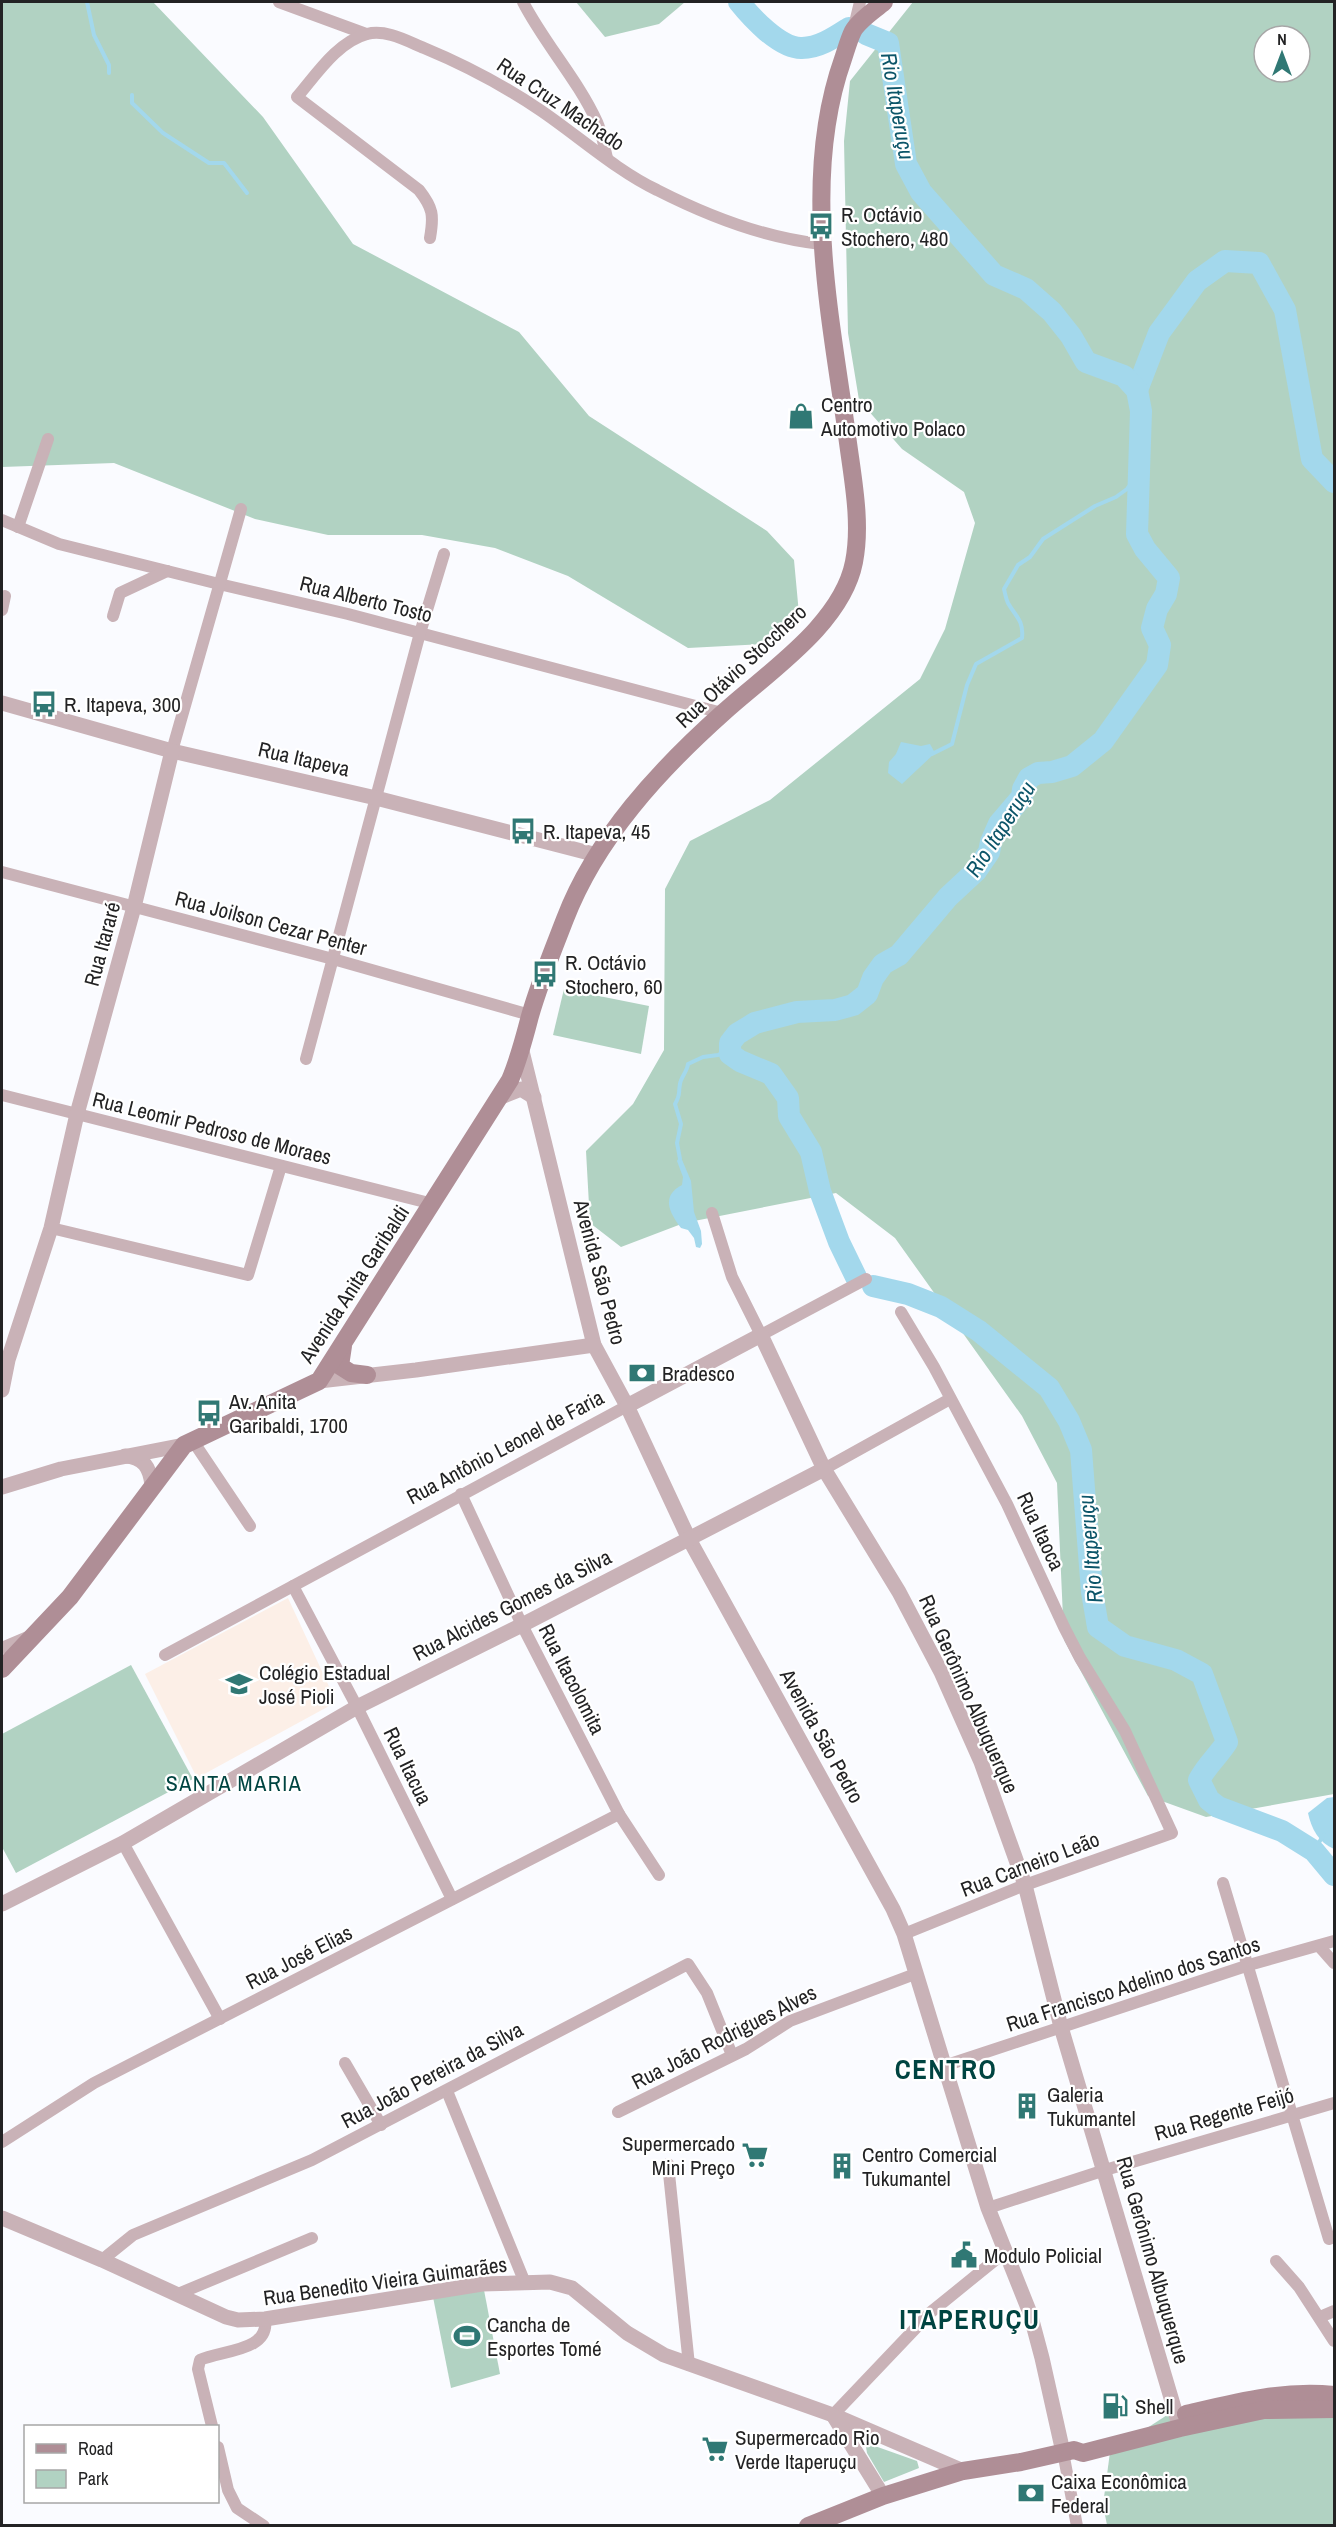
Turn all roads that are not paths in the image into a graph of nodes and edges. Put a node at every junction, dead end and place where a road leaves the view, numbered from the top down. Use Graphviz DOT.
graph roads {
  1 [pos="279,2"];
  2 [pos="523,2"];
  3 [pos="860,2"];
  4 [pos="884,2"];
  5 [pos="854,28"];
  6 [pos="366,34"];
  7 [pos="607,158"];
  8 [pos="430,238"];
  9 [pos="821,244"];
  10 [pos="48,439"];
  11 [pos="241,509"];
  12 [pos="2,520"];
  13 [pos="18,527"];
  14 [pos="444,554"];
  15 [pos="167,571"];
  16 [pos="219,584"];
  17 [pos="5,596"];
  18 [pos="2,610"];
  19 [pos="113,616"];
  20 [pos="420,633"];
  21 [pos="2,703"];
  22 [pos="722,713"];
  23 [pos="172,751"];
  24 [pos="376,798"];
  25 [pos="597,855"];
  26 [pos="2,872"];
  27 [pos="134,907"];
  28 [pos="333,959"];
  29 [pos="530,1015"];
  30 [pos="522,1051"];
  31 [pos="306,1059"];
  32 [pos="2,1095"];
  33 [pos="501,1096"];
  34 [pos="534,1097"];
  35 [pos="77,1114"];
  36 [pos="281,1166"];
  37 [pos="433,1204"];
  38 [pos="712,1213"];
  39 [pos="51,1228"];
  40 [pos="866,1279"];
  41 [pos="901,1312"];
  42 [pos="761,1335"];
  43 [pos="347,1336"];
  44 [pos="594,1345"];
  45 [pos="5,1359"];
  46 [pos="367,1374"];
  47 [pos="319,1381"];
  48 [pos="2,1390"];
  49 [pos="950,1399"];
  50 [pos="627,1406"];
  51 [pos="188,1443"];
  52 [pos="122,1456"];
  53 [pos="824,1469"];
  54 [pos="152,1485"];
  55 [pos="2,1487"];
  56 [pos="461,1494"];
  57 [pos="250,1526"];
  58 [pos="689,1539"];
  59 [pos="293,1586"];
  60 [pos="522,1625"];
  61 [pos="31,1636"];
  62 [pos="2,1648"];
  63 [pos="165,1655"];
  64 [pos="2,1669"];
  65 [pos="357,1707"];
  66 [pos="619,1814"];
  67 [pos="1172,1833"];
  68 [pos="123,1843"];
  69 [pos="659,1875"];
  70 [pos="1223,1883"];
  71 [pos="1025,1885"];
  72 [pos="452,1899"];
  73 [pos="2,1904"];
  74 [pos="904,1934"];
  75 [pos="1335,1941"];
  76 [pos="1319,1946"];
  77 [pos="1335,1963"];
  78 [pos="1248,1965"];
  79 [pos="915,1974"];
  80 [pos="220,2019"];
  81 [pos="1061,2027"];
  82 [pos="732,2055"];
  83 [pos="345,2063"];
  84 [pos="944,2066"];
  85 [pos="447,2091"];
  86 [pos="1335,2103"];
  87 [pos="618,2112"];
  88 [pos="1290,2115"];
  89 [pos="381,2125"];
  90 [pos="2,2142"];
  91 [pos="668,2164"];
  92 [pos="1105,2170"];
  93 [pos="988,2208"];
  94 [pos="2,2217"];
  95 [pos="312,2238"];
  96 [pos="1332,2238"];
  97 [pos="1005,2252"];
  98 [pos="102,2260"];
  99 [pos="1276,2261"];
  100 [pos="525,2283"];
  101 [pos="178,2294"];
  102 [pos="1335,2311"];
  103 [pos="1320,2317"];
  104 [pos="265,2319"];
  105 [pos="1335,2341"];
  106 [pos="689,2366"];
  107 [pos="1335,2395"];
  108 [pos="1335,2409"];
  109 [pos="833,2415"];
  110 [pos="1178,2422"];
  111 [pos="212,2425"];
  112 [pos="219,2451"];
  113 [pos="1069,2451"];
  114 [pos="963,2471"];
  115 [pos="883,2496"];
  116 [pos="264,2526"];
  117 [pos="808,2526"];
  118 [pos="1077,2526"];
  1 -- 6 [label="street, Rua Cruz Machado"];
  2 -- 7 [label="street"];
  3 -- 5 [label="street"];
  4 -- 5 [label="main road"];
  5 -- 9 [label="main road, Rua Otávio Stocchero"];
  6 -- 7 [label="street, Rua Cruz Machado"];
  6 -- 8 [label="street"];
  7 -- 9 [label="street, Rua Cruz Machado"];
  9 -- 22 [label="main road, Rua Otávio Stocchero"];
  10 -- 13 [label="street"];
  11 -- 16 [label="street, Rua Itararé"];
  12 -- 13 [label="street, Rua Alberto Tosto"];
  13 -- 15 [label="street, Rua Alberto Tosto"];
  14 -- 20 [label="street"];
  15 -- 16 [label="street, Rua Alberto Tosto"];
  15 -- 19 [label="street"];
  16 -- 20 [label="street, Rua Alberto Tosto"];
  16 -- 23 [label="street, Rua Itararé"];
  17 -- 18 [label="street"];
  20 -- 22 [label="street, Rua Alberto Tosto"];
  20 -- 24 [label="street"];
  21 -- 23 [label="street, Rua Itapeva"];
  22 -- 25 [label="main road, Rua Otávio Stocchero"];
  23 -- 24 [label="street, Rua Itapeva"];
  23 -- 27 [label="street, Rua Itararé"];
  24 -- 25 [label="street, Rua Itapeva"];
  24 -- 28 [label="street"];
  25 -- 29 [label="main road, Rua Otávio Stocchero"];
  26 -- 27 [label="street, Rua Joilson Cezar Penter"];
  27 -- 28 [label="street, Rua Joilson Cezar Penter"];
  27 -- 35 [label="street, Rua Itararé"];
  28 -- 29 [label="street, Rua Joilson Cezar Penter"];
  28 -- 31 [label="street"];
  29 -- 30 [label="main road, Rua Otávio Stocchero"];
  30 -- 33 [label="main road, Avenida Anita Garibaldi"];
  30 -- 34 [label="street, Avenida São Pedro"];
  32 -- 35 [label="street, Rua Leomir Pedroso de Moraes"];
  33 -- 34 [label="street"];
  33 -- 37 [label="main road, Avenida Anita Garibaldi"];
  34 -- 44 [label="street, Avenida São Pedro"];
  35 -- 36 [label="street, Rua Leomir Pedroso de Moraes"];
  35 -- 39 [label="street, Rua Itararé"];
  36 -- 37 [label="street, Rua Leomir Pedroso de Moraes"];
  36 -- 39 [label="street"];
  37 -- 43 [label="main road, Avenida Anita Garibaldi"];
  38 -- 42 [label="street, Rua Gerônimo Albuquerque"];
  39 -- 45 [label="street, Rua Itararé"];
  40 -- 42 [label="street, Rua Antônio Leonel de Faria"];
  41 -- 49 [label="street, Rua Itaoca"];
  42 -- 50 [label="street, Rua Antônio Leonel de Faria"];
  42 -- 53 [label="street, Rua Gerônimo Albuquerque"];
  43 -- 46 [label="main road"];
  43 -- 47 [label="main road, Avenida Anita Garibaldi"];
  44 -- 46 [label="street"];
  44 -- 50 [label="street, Avenida São Pedro"];
  45 -- 48 [label="street, Rua Itararé"];
  46 -- 47 [label="street"];
  47 -- 51 [label="main road, Avenida Anita Garibaldi"];
  49 -- 53 [label="street, Rua Alcides Gomes da Silva"];
  49 -- 67 [label="street, Rua Itaoca"];
  50 -- 56 [label="street, Rua Antônio Leonel de Faria"];
  50 -- 58 [label="street, Avenida São Pedro"];
  51 -- 52 [label="street"];
  51 -- 54 [label="main road, Avenida Anita Garibaldi"];
  51 -- 57 [label="street"];
  52 -- 54 [label="street"];
  52 -- 55 [label="street"];
  53 -- 58 [label="street, Rua Alcides Gomes da Silva"];
  53 -- 71 [label="street, Rua Gerônimo Albuquerque"];
  54 -- 61 [label="main road, Avenida Anita Garibaldi"];
  56 -- 59 [label="street, Rua Antônio Leonel de Faria"];
  56 -- 60 [label="street, Rua Itacolomita"];
  58 -- 60 [label="street, Rua Alcides Gomes da Silva"];
  58 -- 74 [label="street, Avenida São Pedro"];
  59 -- 63 [label="street, Rua Antônio Leonel de Faria"];
  59 -- 65 [label="street, Rua Itacua"];
  60 -- 65 [label="street, Rua Alcides Gomes da Silva"];
  60 -- 66 [label="street, Rua Itacolomita"];
  61 -- 62 [label="street"];
  61 -- 64 [label="main road, Avenida Anita Garibaldi"];
  65 -- 68 [label="street, Rua Alcides Gomes da Silva"];
  65 -- 72 [label="street, Rua Itacua"];
  66 -- 69 [label="street, Rua Itacolomita"];
  66 -- 72 [label="street, Rua José Elias"];
  67 -- 71 [label="street, Rua Carneiro Leão"];
  68 -- 73 [label="street, Rua Alcides Gomes da Silva"];
  68 -- 80 [label="street"];
  70 -- 78 [label="street"];
  71 -- 74 [label="street, Rua Carneiro Leão"];
  71 -- 81 [label="street, Rua Gerônimo Albuquerque"];
  72 -- 80 [label="street, Rua José Elias"];
  74 -- 79 [label="street, Avenida São Pedro"];
  75 -- 76 [label="street, Rua Francisco Adelino dos Santos"];
  76 -- 77 [label="street"];
  76 -- 78 [label="street, Rua Francisco Adelino dos Santos"];
  78 -- 81 [label="street, Rua Francisco Adelino dos Santos"];
  78 -- 88 [label="street"];
  79 -- 82 [label="street, Rua João Rodrigues Alves"];
  79 -- 84 [label="street, Avenida São Pedro"];
  80 -- 90 [label="street, Rua José Elias"];
  81 -- 84 [label="street, Rua Francisco Adelino dos Santos"];
  81 -- 92 [label="street, Rua Gerônimo Albuquerque"];
  82 -- 85 [label="street, Rua João Pereira da Silva"];
  82 -- 87 [label="street, Rua João Rodrigues Alves"];
  83 -- 89 [label="street"];
  84 -- 93 [label="street, Avenida São Pedro"];
  85 -- 89 [label="street, Rua João Pereira da Silva"];
  85 -- 100 [label="street"];
  86 -- 88 [label="street, Rua Regente Feijó"];
  88 -- 92 [label="street, Rua Regente Feijó"];
  88 -- 96 [label="street"];
  89 -- 98 [label="street, Rua João Pereira da Silva"];
  91 -- 106 [label="street"];
  92 -- 93 [label="street, Rua Regente Feijó"];
  92 -- 110 [label="street, Rua Gerônimo Albuquerque"];
  93 -- 97 [label="street, Avenida São Pedro"];
  94 -- 98 [label="street, Rua Benedito Vieira Guimarães"];
  95 -- 101 [label="street"];
  97 -- 109 [label="street"];
  97 -- 113 [label="street, Avenida São Pedro"];
  98 -- 101 [label="street, Rua Benedito Vieira Guimarães"];
  99 -- 103 [label="street"];
  100 -- 104 [label="street, Rua Benedito Vieira Guimarães"];
  100 -- 106 [label="street, Rua Benedito Vieira Guimarães"];
  101 -- 104 [label="street, Rua Benedito Vieira Guimarães"];
  102 -- 103 [label="street"];
  103 -- 105 [label="street"];
  104 -- 111 [label="street"];
  106 -- 109 [label="street, Rua Benedito Vieira Guimarães"];
  107 -- 110 [label="main road"];
  108 -- 110 [label="main road"];
  109 -- 114 [label="street, Rua Benedito Vieira Guimarães"];
  109 -- 115 [label="street"];
  110 -- 113 [label="main road"];
  112 -- 116 [label="street"];
  113 -- 114 [label="main road"];
  113 -- 118 [label="street"];
  114 -- 115 [label="main road"];
  115 -- 117 [label="main road"];
}
